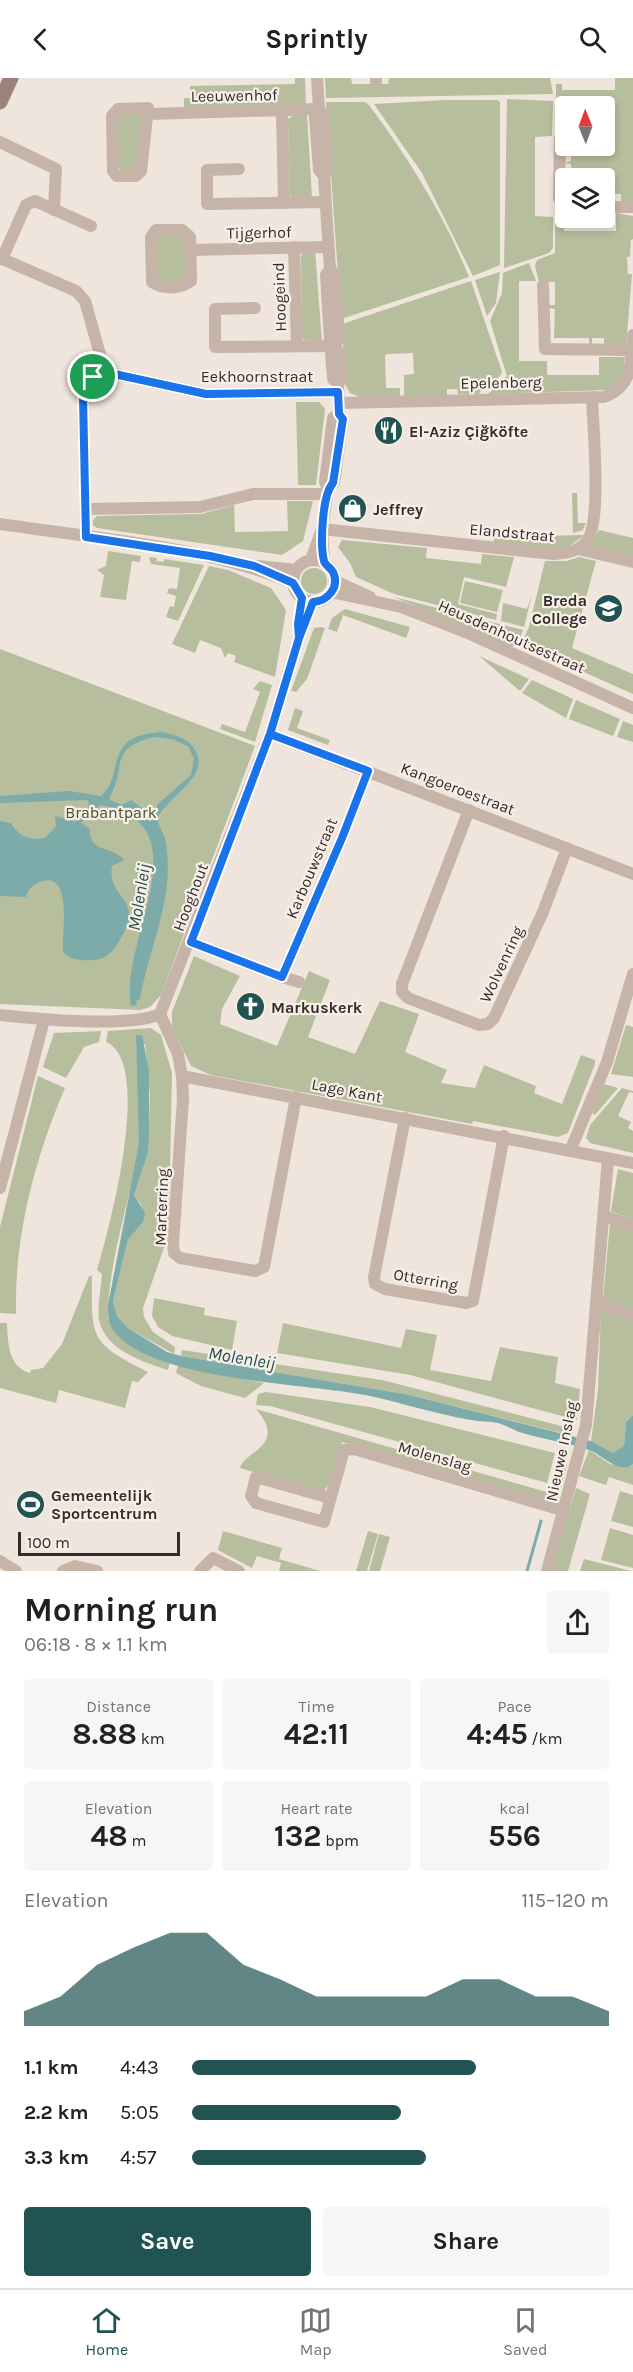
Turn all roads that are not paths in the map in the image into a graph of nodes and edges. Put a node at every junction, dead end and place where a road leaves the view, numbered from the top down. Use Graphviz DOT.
graph roads {
  1 [pos="11,78"];
  2 [pos="317,78"];
  3 [pos="0,102"];
  4 [pos="320,109"];
  5 [pos="282,111"];
  6 [pos="149,114"];
  7 [pos="0,142"];
  8 [pos="239,170"];
  9 [pos="284,202"];
  10 [pos="326,202"];
  11 [pos="615,207"];
  12 [pos="633,207"];
  13 [pos="54,210"];
  14 [pos="91,226"];
  15 [pos="294,247"];
  16 [pos="328,247"];
  17 [pos="190,250"];
  18 [pos="1,258"];
  19 [pos="543,285"];
  20 [pos="255,308"];
  21 [pos="633,335"];
  22 [pos="297,346"];
  23 [pos="335,347"];
  24 [pos="632,350"];
  25 [pos="105,372"];
  26 [pos="630,384"];
  27 [pos="592,397"];
  28 [pos="338,398"];
  29 [pos="328,491"];
  30 [pos="86,509"];
  31 [pos="0,524"];
  32 [pos="322,529"];
  33 [pos="86,537"];
  34 [pos="578,549"];
  35 [pos="311,560"];
  36 [pos="633,562"];
  37 [pos="324,563"];
  38 [pos="295,576"];
  39 [pos="333,587"];
  40 [pos="308,600"];
  41 [pos="633,708"];
  42 [pos="270,734"];
  43 [pos="368,771"];
  44 [pos="469,810"];
  45 [pos="567,848"];
  46 [pos="633,874"];
  47 [pos="191,942"];
  48 [pos="633,974"];
  49 [pos="282,977"];
  50 [pos="299,982"];
  51 [pos="160,1014"];
  52 [pos="0,1015"];
  53 [pos="44,1020"];
  54 [pos="182,1076"];
  55 [pos="296,1097"];
  56 [pos="405,1118"];
  57 [pos="504,1136"];
  58 [pos="570,1151"];
  59 [pos="608,1159"];
  60 [pos="633,1163"];
  61 [pos="0,1188"];
  62 [pos="605,1216"];
  63 [pos="633,1226"];
  64 [pos="597,1301"];
  65 [pos="633,1316"];
  66 [pos="330,1498"];
  67 [pos="565,1511"];
  68 [pos="0,1561"];
  69 [pos="15,1571"];
  70 [pos="64,1571"];
  71 [pos="97,1571"];
  72 [pos="200,1571"];
  73 [pos="239,1571"];
  74 [pos="548,1571"];
  1 -- 3 [label="main road"];
  2 -- 4 [label="street"];
  4 -- 5 [label="street, Leeuwenhof"];
  4 -- 10 [label="street"];
  5 -- 6 [label="street, Leeuwenhof"];
  5 -- 9 [label="street"];
  6 -- 6 [label="street, Leeuwenhof"];
  7 -- 13 [label="street"];
  8 -- 9 [label="street"];
  9 -- 10 [label="street"];
  10 -- 16 [label="street"];
  11 -- 12 [label="street"];
  13 -- 14 [label="street"];
  13 -- 18 [label="street"];
  15 -- 16 [label="street, Tijgerhof"];
  15 -- 17 [label="street, Tijgerhof"];
  15 -- 22 [label="street, Hoogeind"];
  16 -- 23 [label="street"];
  17 -- 17 [label="street"];
  18 -- 25 [label="street"];
  19 -- 24 [label="street, Epelenberg"];
  20 -- 22 [label="street, Hoogeind"];
  21 -- 24 [label="street, Epelenberg"];
  22 -- 23 [label="street, Hoogeind"];
  23 -- 28 [label="street"];
  24 -- 26 [label="street, Epelenberg"];
  25 -- 28 [label="street, Eekhoornstraat"];
  25 -- 30 [label="street"];
  26 -- 27 [label="street, Epelenberg"];
  27 -- 28 [label="street, Epelenberg"];
  27 -- 34 [label="street"];
  28 -- 29 [label="street"];
  29 -- 30 [label="street"];
  29 -- 32 [label="street"];
  30 -- 33 [label="street"];
  31 -- 33 [label="street"];
  32 -- 34 [label="street, Elandstraat"];
  32 -- 35 [label="street"];
  32 -- 37 [label="street"];
  33 -- 38 [label="street"];
  34 -- 36 [label="street"];
  35 -- 37 [label="street"];
  35 -- 38 [label="street"];
  37 -- 39 [label="street"];
  38 -- 40 [label="street"];
  39 -- 40 [label="street"];
  39 -- 41 [label="street, Heusdenhoutsestraat"];
  40 -- 42 [label="street, Hooghout"];
  42 -- 43 [label="street, Kangoeroestraat"];
  42 -- 47 [label="street, Hooghout"];
  43 -- 44 [label="street, Kangoeroestraat"];
  43 -- 49 [label="street, Karbouwstraat"];
  44 -- 45 [label="street, Kangoeroestraat"];
  44 -- 45 [label="street, Wolvenring"];
  45 -- 46 [label="street, Kangoeroestraat"];
  47 -- 49 [label="street"];
  47 -- 51 [label="street, Hooghout"];
  48 -- 58 [label="street"];
  49 -- 50 [label="street"];
  51 -- 53 [label="street"];
  51 -- 54 [label="street"];
  52 -- 53 [label="street"];
  53 -- 61 [label="street"];
  54 -- 55 [label="street, Lage Kant"];
  54 -- 55 [label="street, Marterring"];
  55 -- 56 [label="street, Lage Kant"];
  56 -- 57 [label="street, Lage Kant"];
  56 -- 57 [label="street, Otterring"];
  57 -- 58 [label="street, Lage Kant"];
  58 -- 59 [label="street, Lage Kant"];
  59 -- 60 [label="street, Lage Kant"];
  59 -- 62 [label="street, Nieuwe Inslag"];
  62 -- 63 [label="street"];
  62 -- 64 [label="street, Nieuwe Inslag"];
  64 -- 65 [label="street"];
  64 -- 67 [label="street, Nieuwe Inslag"];
  66 -- 66 [label="street, Molenslag"];
  66 -- 67 [label="street, Molenslag"];
  67 -- 74 [label="street, Nieuwe Inslag"];
  68 -- 69 [label="street"];
  70 -- 71 [label="street"];
  72 -- 73 [label="street"];
}
